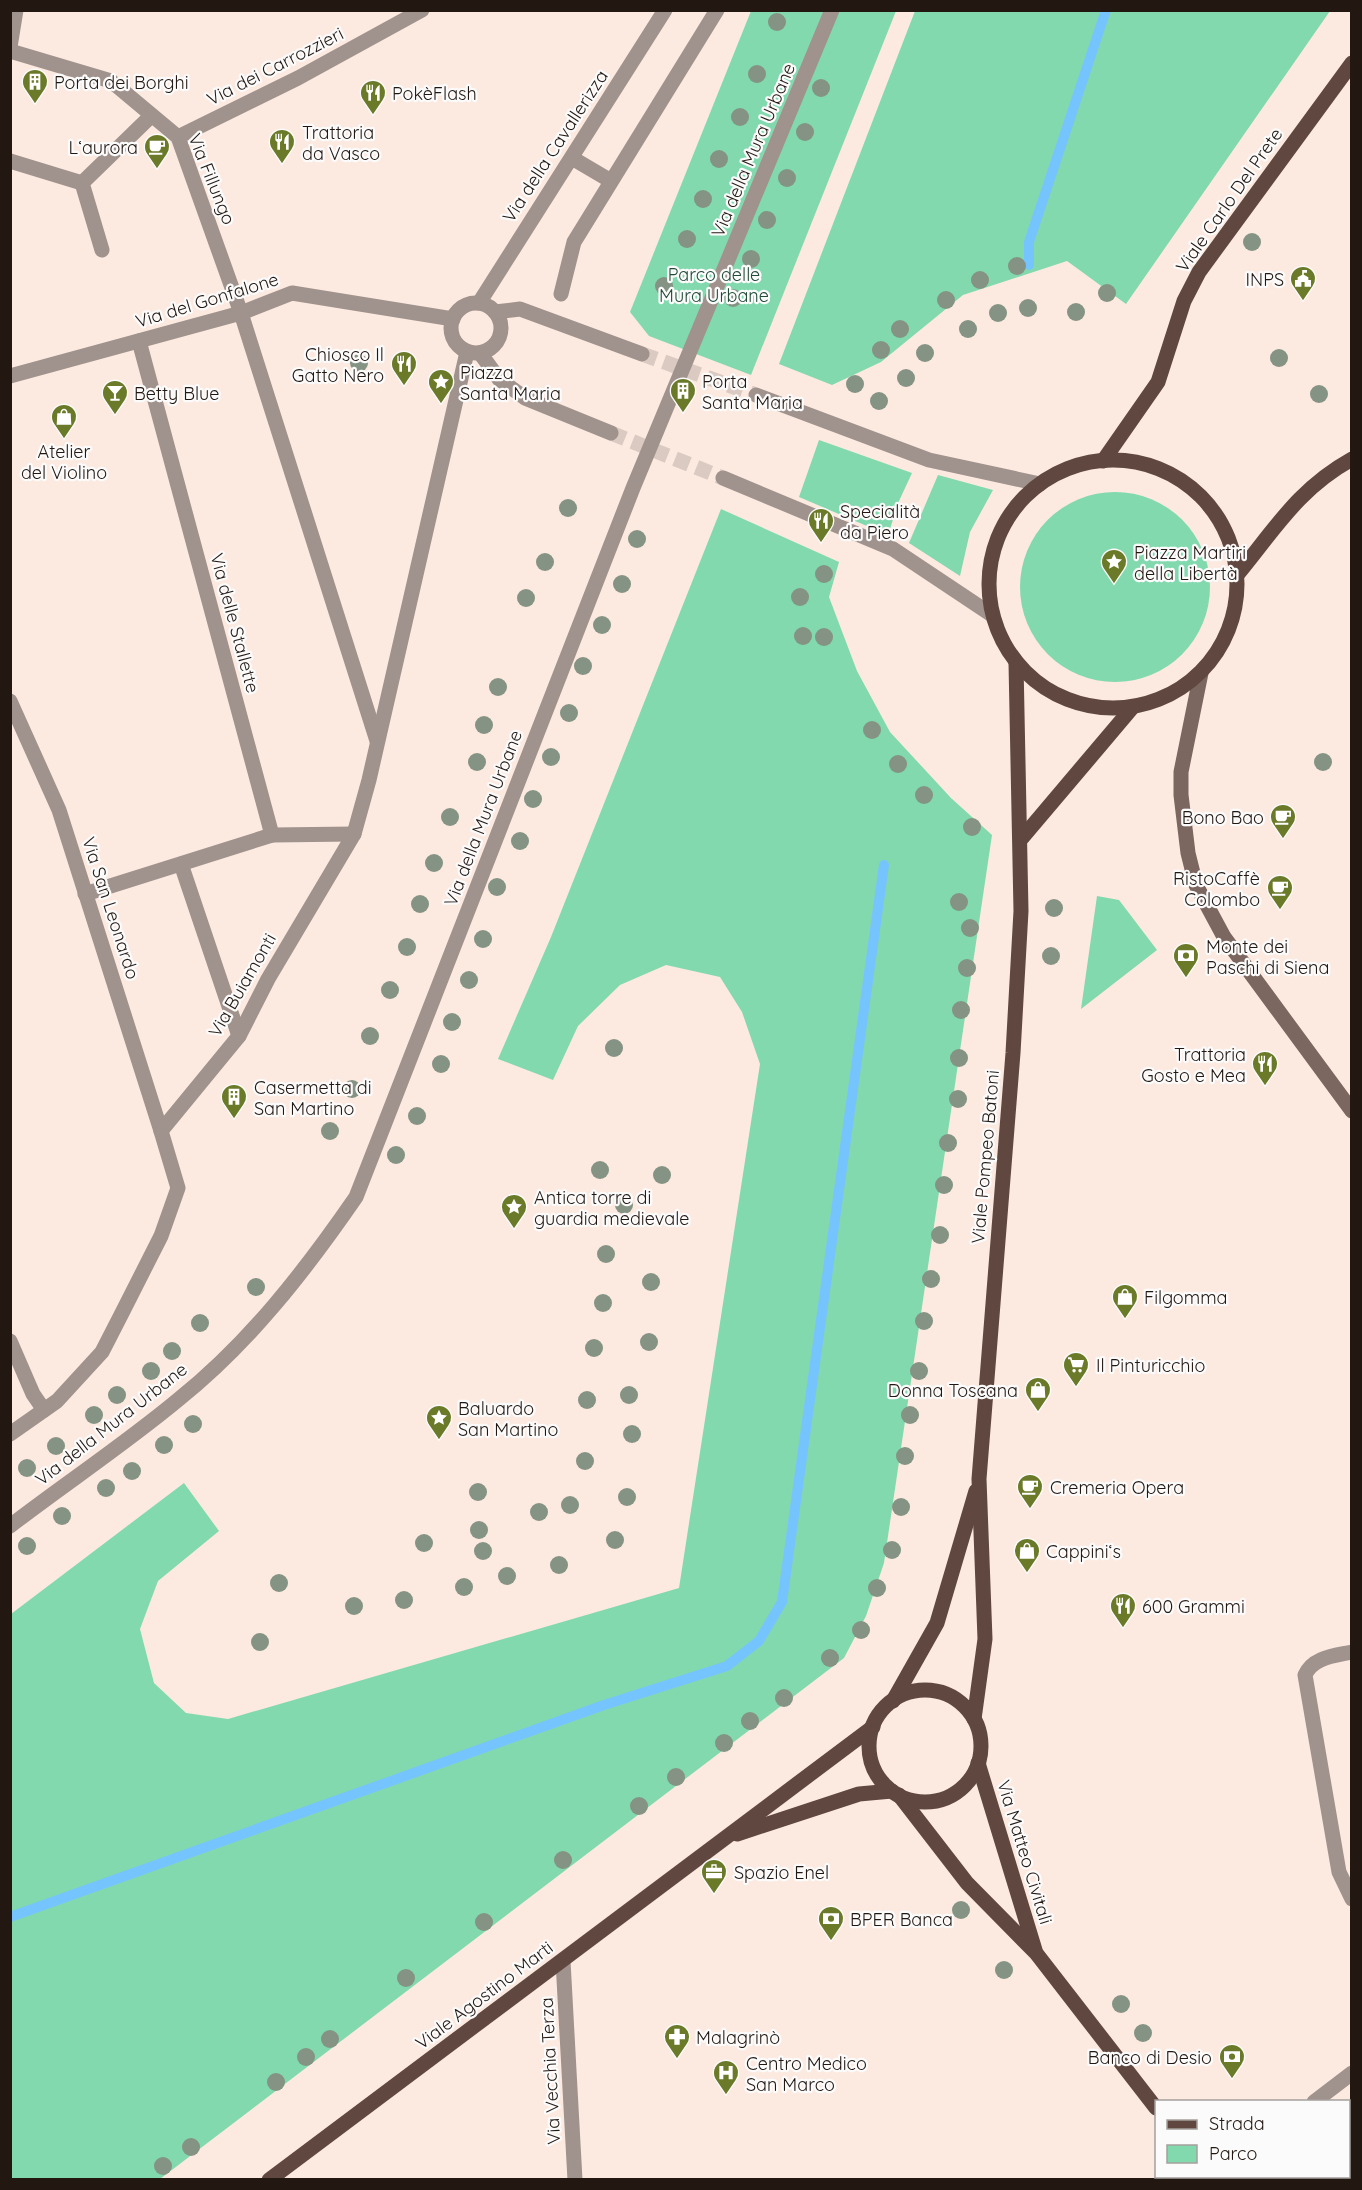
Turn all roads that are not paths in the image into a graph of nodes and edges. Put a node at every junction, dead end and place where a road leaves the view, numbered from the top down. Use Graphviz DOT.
graph roads {
  1 [pos="16,10"];
  2 [pos="422,10"];
  3 [pos="665,10"];
  4 [pos="717,10"];
  5 [pos="832,10"];
  6 [pos="10,47"];
  7 [pos="10,51"];
  8 [pos="1352,63"];
  9 [pos="151,116"];
  10 [pos="178,137"];
  11 [pos="572,158"];
  12 [pos="10,160"];
  13 [pos="611,181"];
  14 [pos="81,183"];
  15 [pos="102,250"];
  16 [pos="561,294"];
  17 [pos="479,303"];
  18 [pos="495,312"];
  19 [pos="241,313"];
  20 [pos="453,319"];
  21 [pos="139,341"];
  22 [pos="474,352"];
  23 [pos="642,354"];
  24 [pos="10,376"];
  25 [pos="756,395"];
  26 [pos="611,433"];
  27 [pos="1352,459"];
  28 [pos="1103,461"];
  29 [pos="723,478"];
  30 [pos="1040,484"];
  31 [pos="1238,575"];
  32 [pos="992,615"];
  33 [pos="1016,663"];
  34 [pos="1201,673"];
  35 [pos="10,701"];
  36 [pos="1132,708"];
  37 [pos="378,742"];
  38 [pos="354,834"];
  39 [pos="272,835"];
  40 [pos="1022,838"];
  41 [pos="181,864"];
  42 [pos="85,894"];
  43 [pos="239,1036"];
  44 [pos="1352,1111"];
  45 [pos="161,1131"];
  46 [pos="10,1341"];
  47 [pos="44,1410"];
  48 [pos="10,1434"];
  49 [pos="979,1479"];
  50 [pos="10,1526"];
  51 [pos="1352,1652"];
  52 [pos="893,1701"];
  53 [pos="974,1719"];
  54 [pos="873,1727"];
  55 [pos="978,1763"];
  56 [pos="895,1793"];
  57 [pos="720,1840"];
  58 [pos="1352,1899"];
  59 [pos="1036,1953"];
  60 [pos="562,1961"];
  61 [pos="1352,2073"];
  62 [pos="1317,2100"];
  63 [pos="1155,2107"];
  64 [pos="269,2180"];
  65 [pos="576,2180"];
  1 -- 6 [label="street"];
  2 -- 10 [label="street, Via dei Carrozzieri"];
  3 -- 11 [label="street, Via della Cavallerizza"];
  4 -- 13 [label="street"];
  5 -- 50 [label="street, Via della Mura Urbane"];
  7 -- 9 [label="street, Via Fillungo"];
  8 -- 28 [label="main road, Viale Carlo Del Prete"];
  9 -- 10 [label="street, Via Fillungo"];
  9 -- 14 [label="street"];
  10 -- 19 [label="street, Via Fillungo"];
  11 -- 13 [label="street"];
  11 -- 17 [label="street, Via della Cavallerizza"];
  12 -- 14 [label="street"];
  13 -- 16 [label="street"];
  14 -- 15 [label="street"];
  17 -- 18 [label="street"];
  17 -- 20 [label="street"];
  18 -- 22 [label="street"];
  18 -- 23 [label="street"];
  19 -- 20 [label="street, Via del Gonfalone"];
  19 -- 21 [label="street, Via del Gonfalone"];
  19 -- 37 [label="street"];
  20 -- 22 [label="street"];
  21 -- 24 [label="street, Via del Gonfalone"];
  21 -- 39 [label="street, Via delle Stallette"];
  22 -- 26 [label="street"];
  22 -- 37 [label="street"];
  25 -- 30 [label="street"];
  27 -- 31 [label="main road"];
  28 -- 30 [label="main road"];
  28 -- 31 [label="main road"];
  29 -- 32 [label="street"];
  30 -- 32 [label="main road"];
  31 -- 34 [label="main road"];
  32 -- 33 [label="main road"];
  33 -- 36 [label="main road"];
  33 -- 40 [label="main road, Viale Pompeo Batoni"];
  34 -- 36 [label="main road"];
  34 -- 44 [label="street"];
  35 -- 42 [label="street, Via San Leonardo"];
  36 -- 40 [label="main road"];
  37 -- 38 [label="street, Via Buiamonti"];
  38 -- 39 [label="street"];
  38 -- 43 [label="street, Via Buiamonti"];
  39 -- 41 [label="street"];
  40 -- 49 [label="main road, Viale Pompeo Batoni"];
  41 -- 42 [label="street"];
  41 -- 43 [label="street"];
  42 -- 45 [label="street, Via San Leonardo"];
  43 -- 45 [label="street, Via Buiamonti"];
  45 -- 47 [label="street"];
  46 -- 47 [label="street"];
  47 -- 48 [label="street"];
  49 -- 52 [label="main road, Viale Pompeo Batoni"];
  49 -- 53 [label="main road, Viale Pompeo Batoni"];
  51 -- 58 [label="street"];
  52 -- 53 [label="main road"];
  52 -- 54 [label="main road"];
  53 -- 55 [label="main road"];
  54 -- 56 [label="main road"];
  54 -- 57 [label="main road, Viale Agostino Marti"];
  55 -- 56 [label="main road"];
  55 -- 59 [label="main road, Via Matteo Civitali"];
  56 -- 57 [label="main road, Viale Agostino Marti"];
  56 -- 59 [label="main road, Via Matteo Civitali"];
  57 -- 60 [label="main road, Viale Agostino Marti"];
  59 -- 63 [label="main road, Via Matteo Civitali"];
  60 -- 64 [label="main road, Viale Agostino Marti"];
  60 -- 65 [label="street, Via Vecchia Terza"];
  61 -- 62 [label="street"];
}
